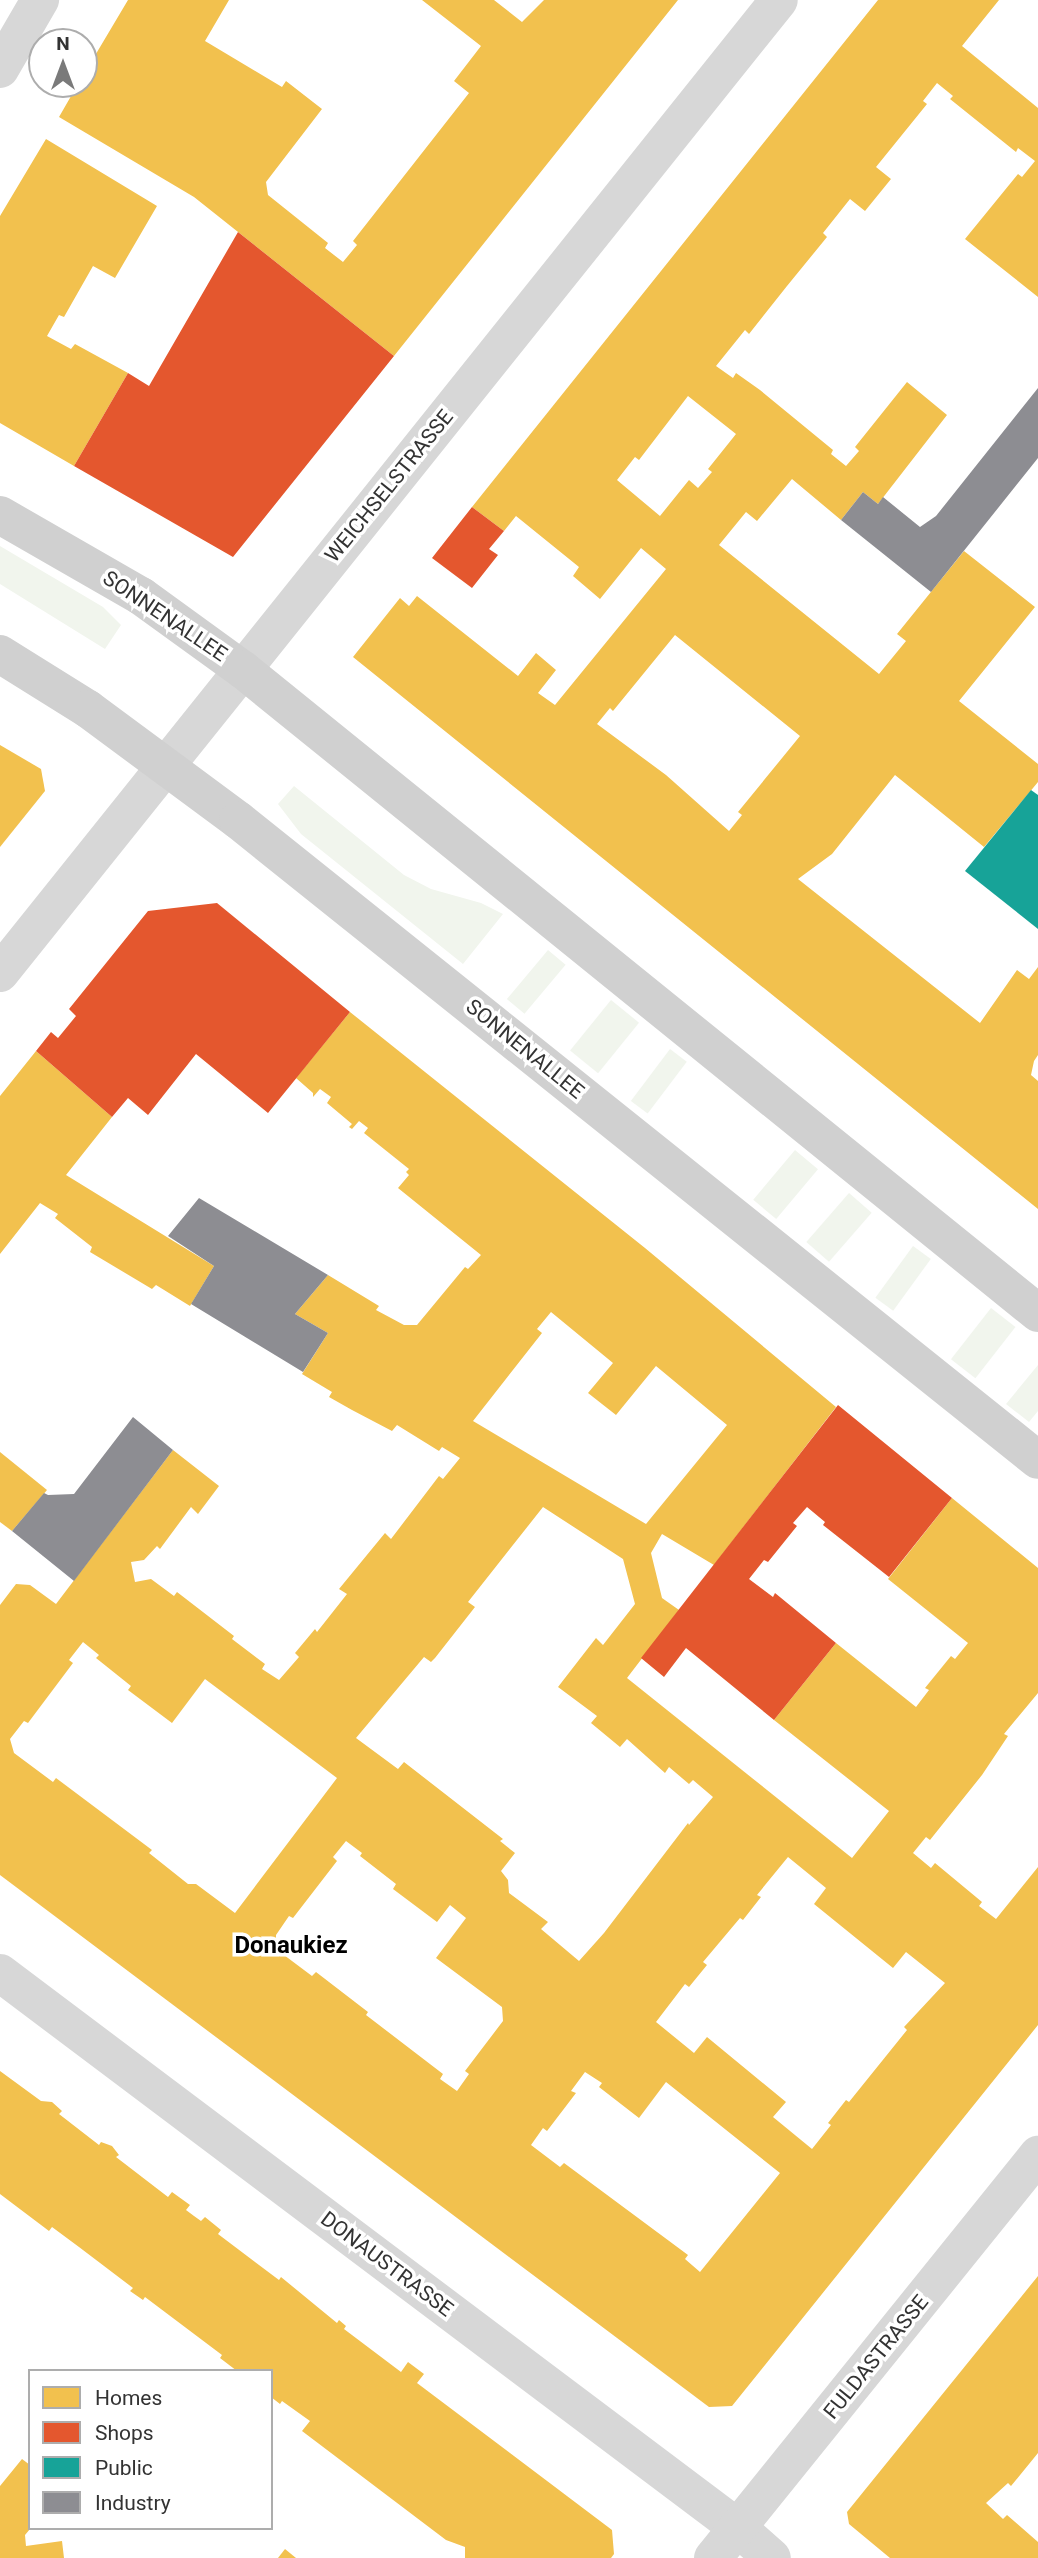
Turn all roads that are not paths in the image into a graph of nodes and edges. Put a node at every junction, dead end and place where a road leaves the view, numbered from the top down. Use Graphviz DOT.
graph roads {
  1 [pos="40,0"];
  2 [pos="779,0"];
  3 [pos="0,69"];
  4 [pos="0,515"];
  5 [pos="0,654"];
  6 [pos="242,669"];
  7 [pos="167,765"];
  8 [pos="0,973"];
  9 [pos="1038,1313"];
  10 [pos="1038,1460"];
  11 [pos="0,1973"];
  12 [pos="1038,2155"];
  13 [pos="738,2528"];
  14 [pos="713,2558"];
  15 [pos="772,2558"];
  1 -- 3 [label="street"];
  2 -- 6 [label="street, WEICHSELSTRASSE"];
  4 -- 6 [label="main road, SONNENALLEE"];
  5 -- 7 [label="main road, SONNENALLEE"];
  6 -- 7 [label="street, WEICHSELSTRASSE"];
  6 -- 9 [label="main road, SONNENALLEE"];
  7 -- 8 [label="street, WEICHSELSTRASSE"];
  7 -- 10 [label="main road, SONNENALLEE"];
  11 -- 13 [label="street, DONAUSTRASSE"];
  12 -- 13 [label="street, FULDASTRASSE"];
  13 -- 14 [label="street, FULDASTRASSE"];
  13 -- 15 [label="street, DONAUSTRASSE"];
}
